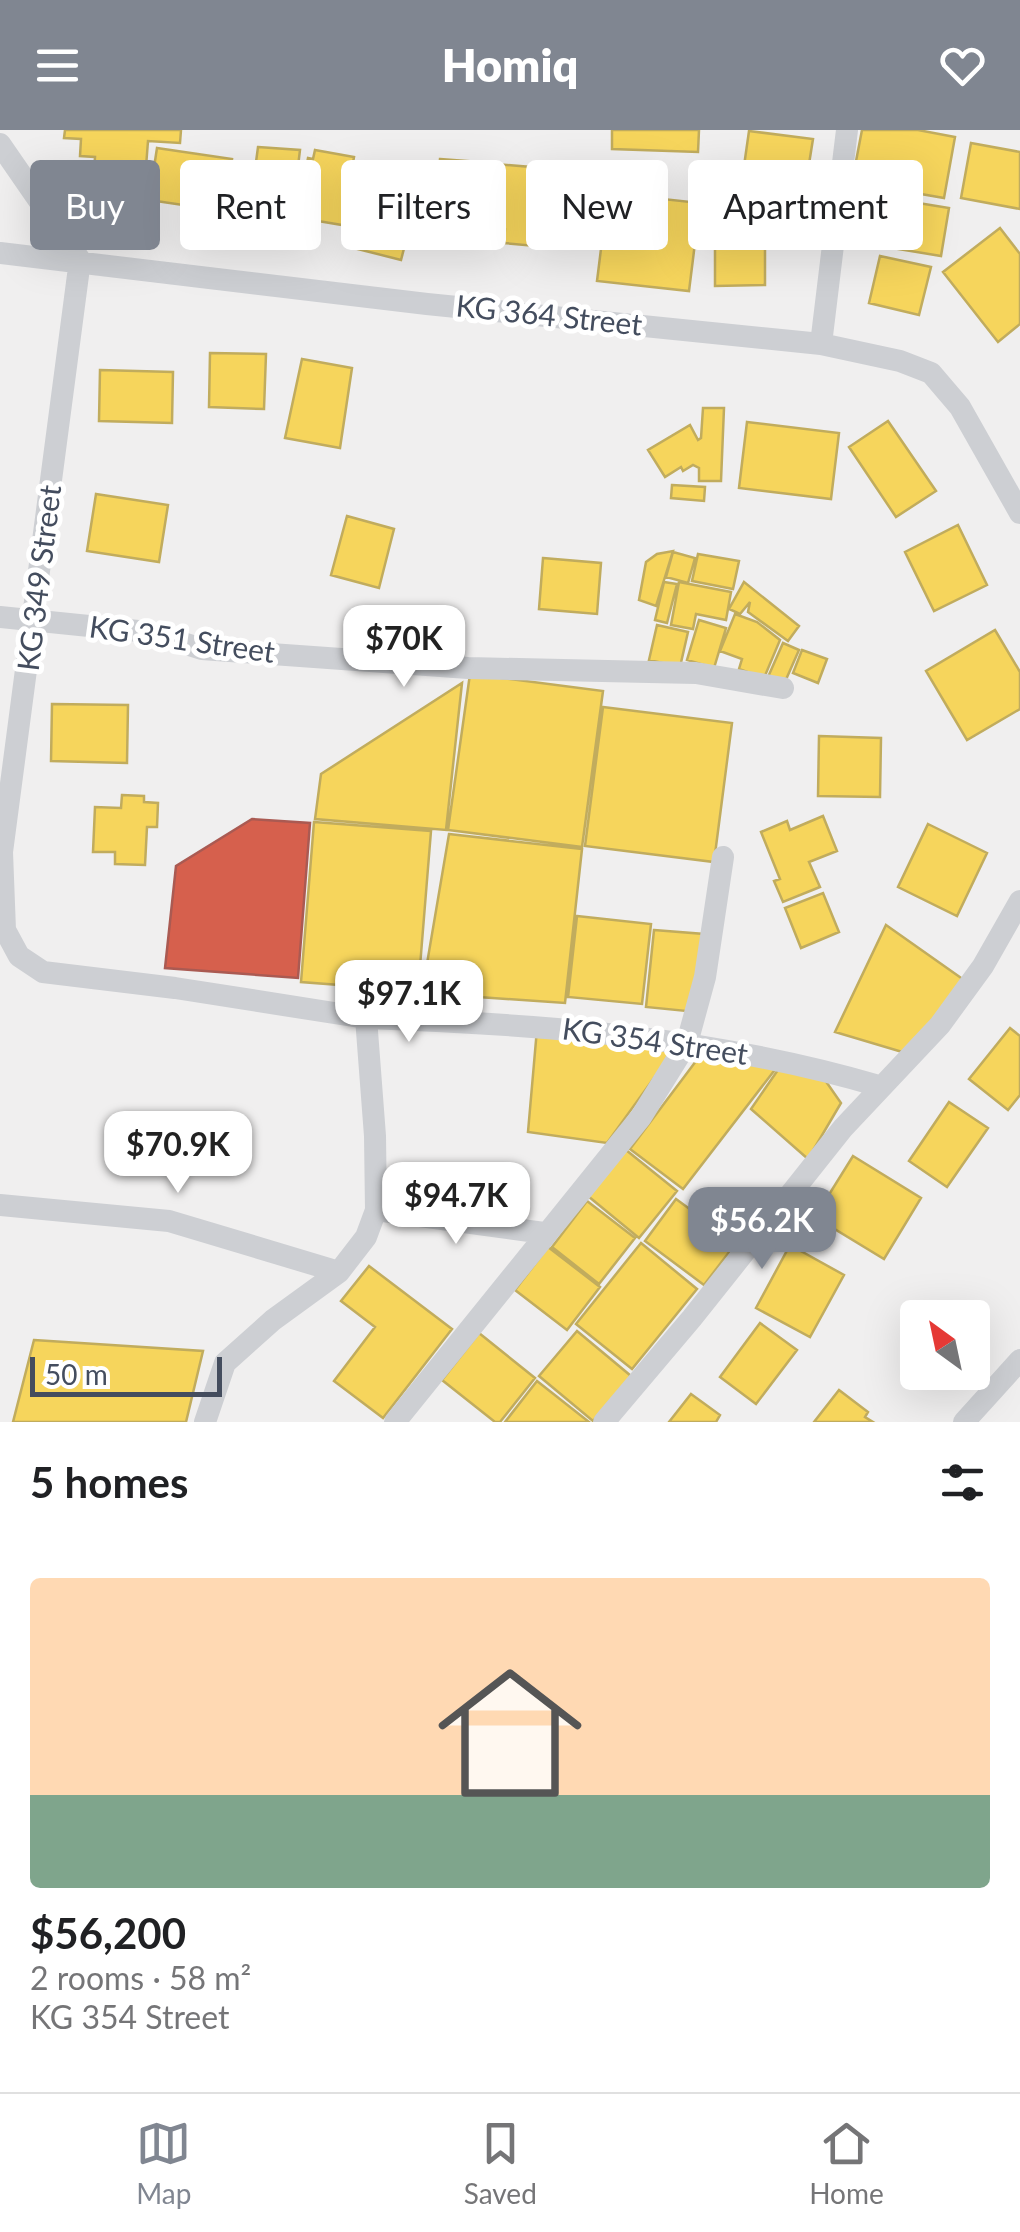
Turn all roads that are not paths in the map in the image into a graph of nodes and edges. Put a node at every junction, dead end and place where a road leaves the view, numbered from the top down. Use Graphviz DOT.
graph roads {
  1 [pos="847,130"];
  2 [pos="0,144"];
  3 [pos="0,253"];
  4 [pos="80,260"];
  5 [pos="821,344"];
  6 [pos="1020,513"];
  7 [pos="0,617"];
  8 [pos="35,620"];
  9 [pos="783,688"];
  10 [pos="1,852"];
  11 [pos="723,857"];
  12 [pos="1020,901"];
  13 [pos="366,1018"];
  14 [pos="687,1043"];
  15 [pos="879,1086"];
  16 [pos="0,1205"];
  17 [pos="376,1210"];
  18 [pos="544,1233"];
  19 [pos="339,1272"];
  20 [pos="1020,1360"];
  21 [pos="206,1422"];
  22 [pos="394,1422"];
  23 [pos="604,1422"];
  24 [pos="964,1422"];
  1 -- 5 [label="street"];
  2 -- 4 [label="street"];
  3 -- 4 [label="street, KG 364 Street"];
  4 -- 5 [label="street, KG 364 Street"];
  4 -- 8 [label="street, KG 349 Street"];
  5 -- 6 [label="street, KG 364 Street"];
  7 -- 8 [label="street, KG 351 Street"];
  8 -- 9 [label="street, KG 351 Street"];
  8 -- 10 [label="street, KG 349 Street"];
  10 -- 13 [label="street, KG 349 Street"];
  11 -- 14 [label="street"];
  12 -- 15 [label="street"];
  13 -- 14 [label="street, KG 354 Street"];
  13 -- 17 [label="street"];
  14 -- 15 [label="street, KG 354 Street"];
  14 -- 18 [label="street"];
  15 -- 23 [label="street"];
  16 -- 19 [label="street"];
  17 -- 18 [label="street"];
  17 -- 19 [label="street"];
  18 -- 22 [label="street"];
  19 -- 21 [label="street"];
  20 -- 24 [label="street"];
}
